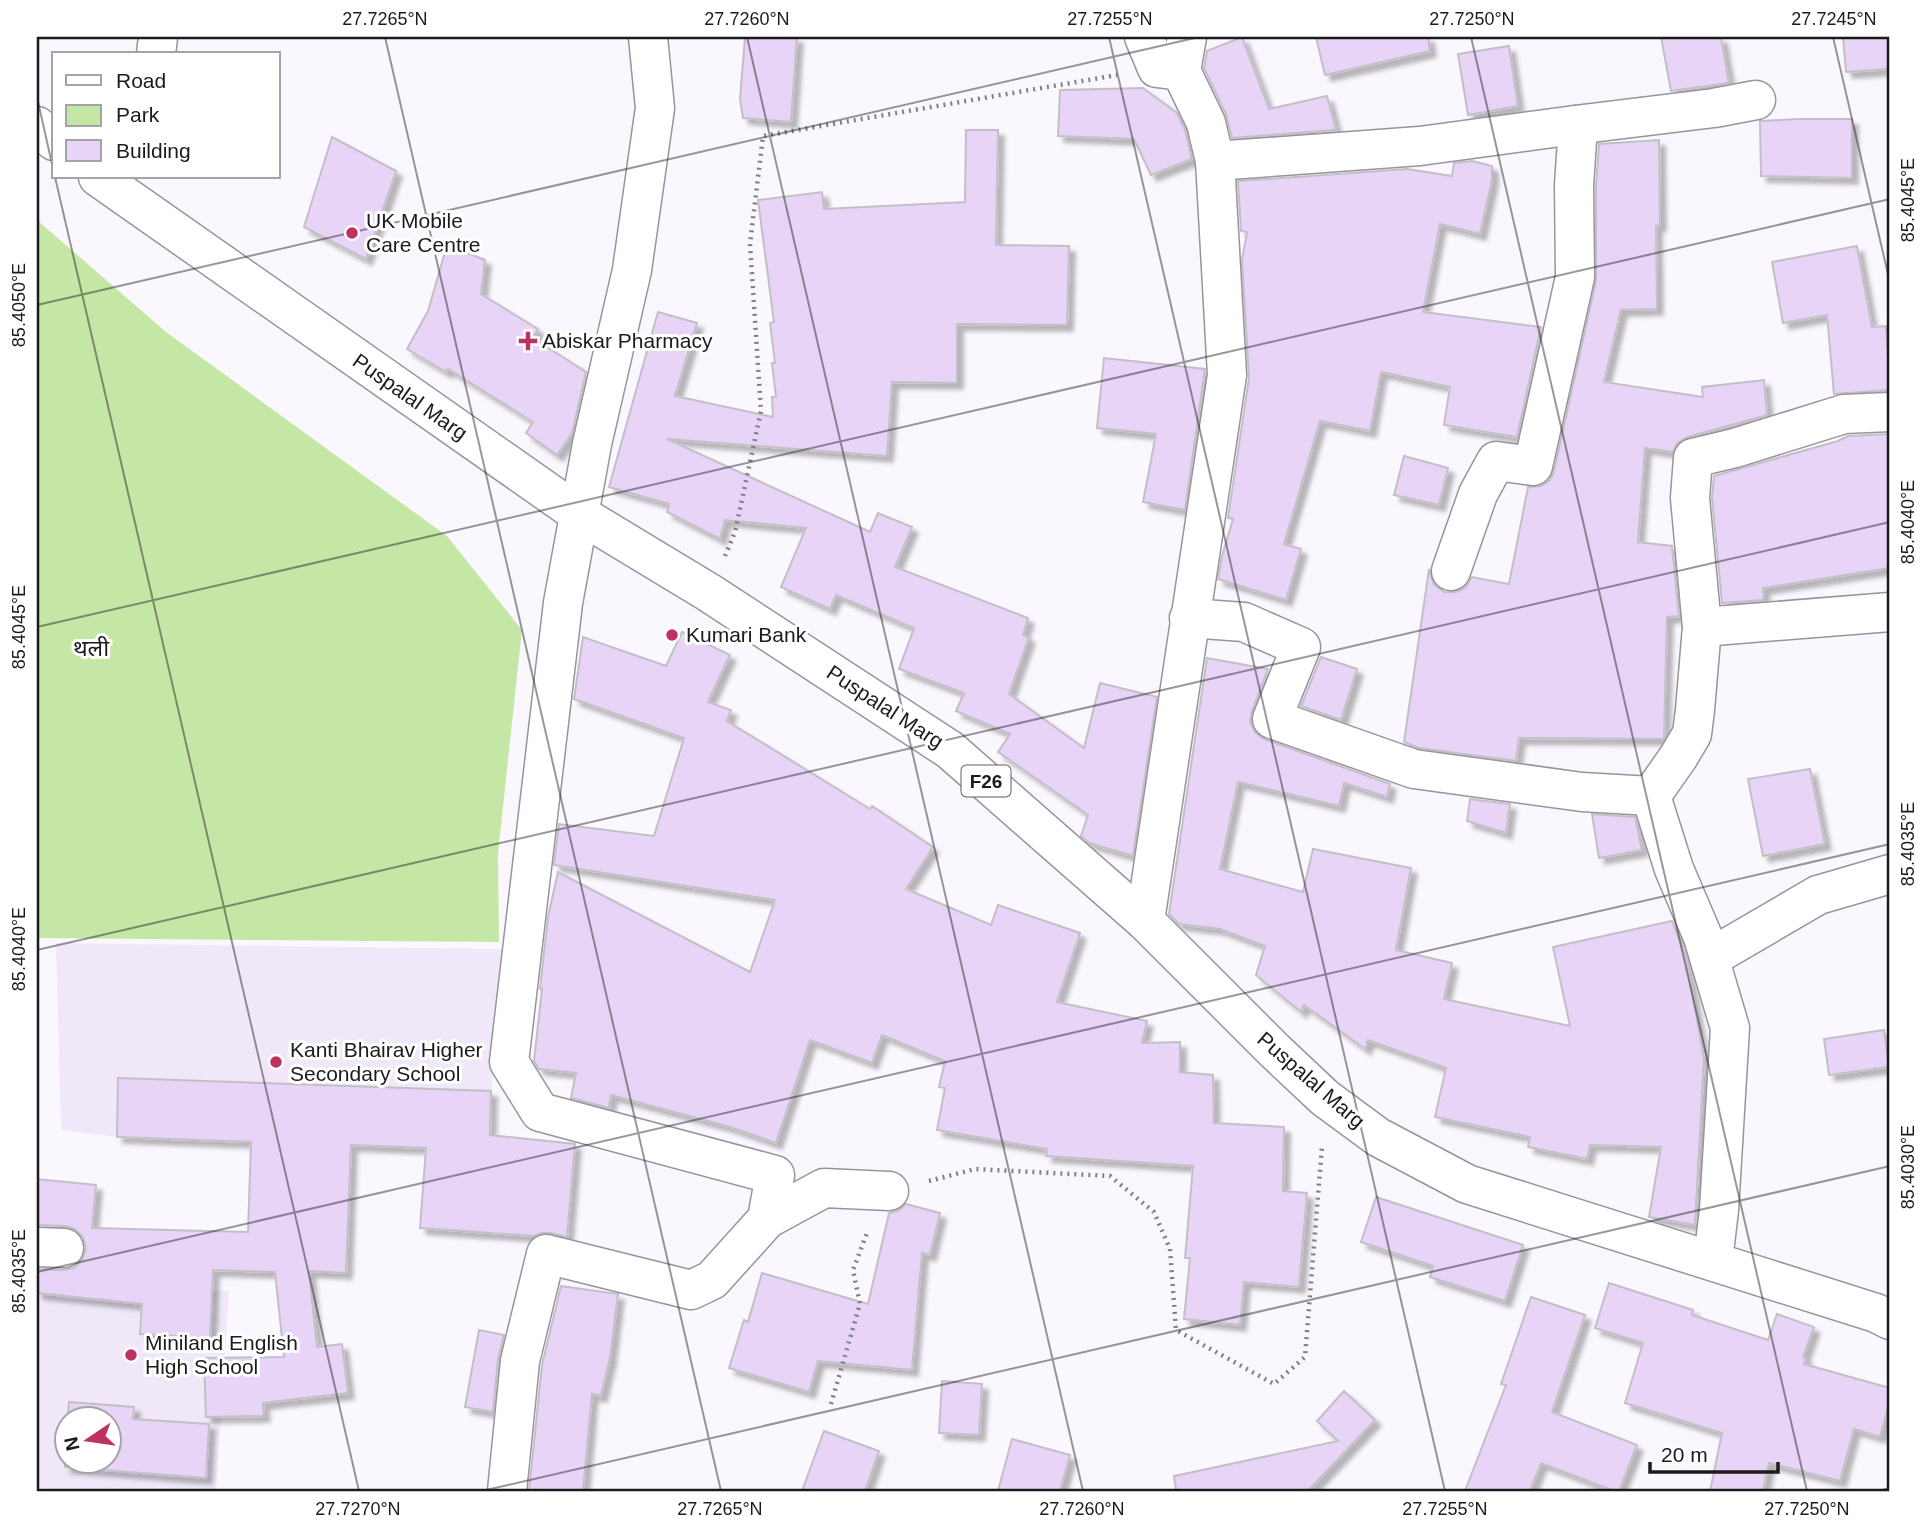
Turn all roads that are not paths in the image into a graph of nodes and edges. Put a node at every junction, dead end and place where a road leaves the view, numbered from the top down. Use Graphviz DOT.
graph roads {
  1 [pos="648,37"];
  2 [pos="1167,53"];
  3 [pos="1756,100"];
  4 [pos="1575,125"];
  5 [pos="37,126"];
  6 [pos="52,139"];
  7 [pos="1215,161"];
  8 [pos="109,181"];
  9 [pos="1890,412"];
  10 [pos="579,514"];
  11 [pos="1451,572"];
  12 [pos="1890,612"];
  13 [pos="1189,618"];
  14 [pos="1702,627"];
  15 [pos="1651,796"];
  16 [pos="1890,874"];
  17 [pos="1145,921"];
  18 [pos="1721,951"];
  19 [pos="889,1191"];
  20 [pos="767,1219"];
  21 [pos="1713,1260"];
  22 [pos="1890,1320"];
  23 [pos="507,1491"];
  1 -- 10 [label="street"];
  2 -- 7 [label="street"];
  3 -- 4 [label="street"];
  4 -- 7 [label="street"];
  4 -- 11 [label="street"];
  5 -- 6 [label="street"];
  7 -- 13 [label="street"];
  8 -- 10 [label="street, Puspalal Marg / F26"];
  9 -- 14 [label="street"];
  10 -- 17 [label="street, Puspalal Marg / F26"];
  10 -- 20 [label="street"];
  12 -- 14 [label="street"];
  13 -- 15 [label="street"];
  13 -- 17 [label="street"];
  14 -- 15 [label="street"];
  15 -- 21 [label="street"];
  16 -- 18 [label="street"];
  17 -- 21 [label="street, Puspalal Marg / F26"];
  19 -- 20 [label="street"];
  20 -- 23 [label="street"];
  21 -- 22 [label="street, Puspalal Marg / F26"];
}
